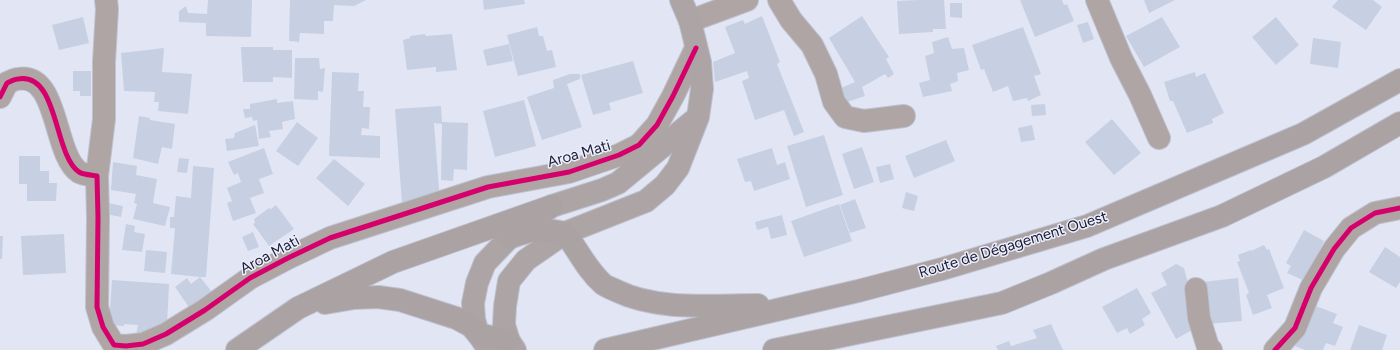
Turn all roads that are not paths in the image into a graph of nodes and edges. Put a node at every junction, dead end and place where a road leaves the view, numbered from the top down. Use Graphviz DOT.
graph roads {
  1 [pos="106,0"];
  2 [pos="681,0"];
  3 [pos="747,0"];
  4 [pos="780,0"];
  5 [pos="1097,0"];
  6 [pos="690,21"];
  7 [pos="696,48"];
  8 [pos="1400,80"];
  9 [pos="0,97"];
  10 [pos="904,116"];
  11 [pos="698,117"];
  12 [pos="1400,123"];
  13 [pos="1159,138"];
  14 [pos="97,176"];
  15 [pos="552,206"];
  16 [pos="1400,208"];
  17 [pos="565,233"];
  18 [pos="509,238"];
  19 [pos="1196,289"];
  20 [pos="1002,303"];
  21 [pos="795,305"];
  22 [pos="298,308"];
  23 [pos="483,342"];
  24 [pos="512,345"];
  25 [pos="237,350"];
  26 [pos="605,350"];
  27 [pos="774,350"];
  28 [pos="834,350"];
  29 [pos="1211,350"];
  30 [pos="1275,350"];
  1 -- 14 [label="street, Aroa Mati"];
  2 -- 6 [label="main road"];
  3 -- 6 [label="street"];
  4 -- 10 [label="street"];
  5 -- 13 [label="street"];
  6 -- 7 [label="main road"];
  7 -- 11 [label="main road"];
  7 -- 14 [label="street, Aroa Mati"];
  8 -- 21 [label="highway, Route de Dégagement Ouest"];
  9 -- 14 [label="street"];
  11 -- 15 [label="main road"];
  11 -- 17 [label="main road"];
  12 -- 20 [label="highway"];
  15 -- 18 [label="main road"];
  15 -- 22 [label="highway"];
  16 -- 30 [label="street"];
  17 -- 18 [label="highway"];
  17 -- 21 [label="highway"];
  17 -- 24 [label="main road"];
  18 -- 23 [label="main road"];
  19 -- 29 [label="street"];
  20 -- 27 [label="highway"];
  20 -- 28 [label="highway"];
  21 -- 26 [label="highway, Route de Dégagement Ouest"];
  22 -- 23 [label="highway"];
  22 -- 25 [label="highway"];
  23 -- 24 [label="highway"];
}
